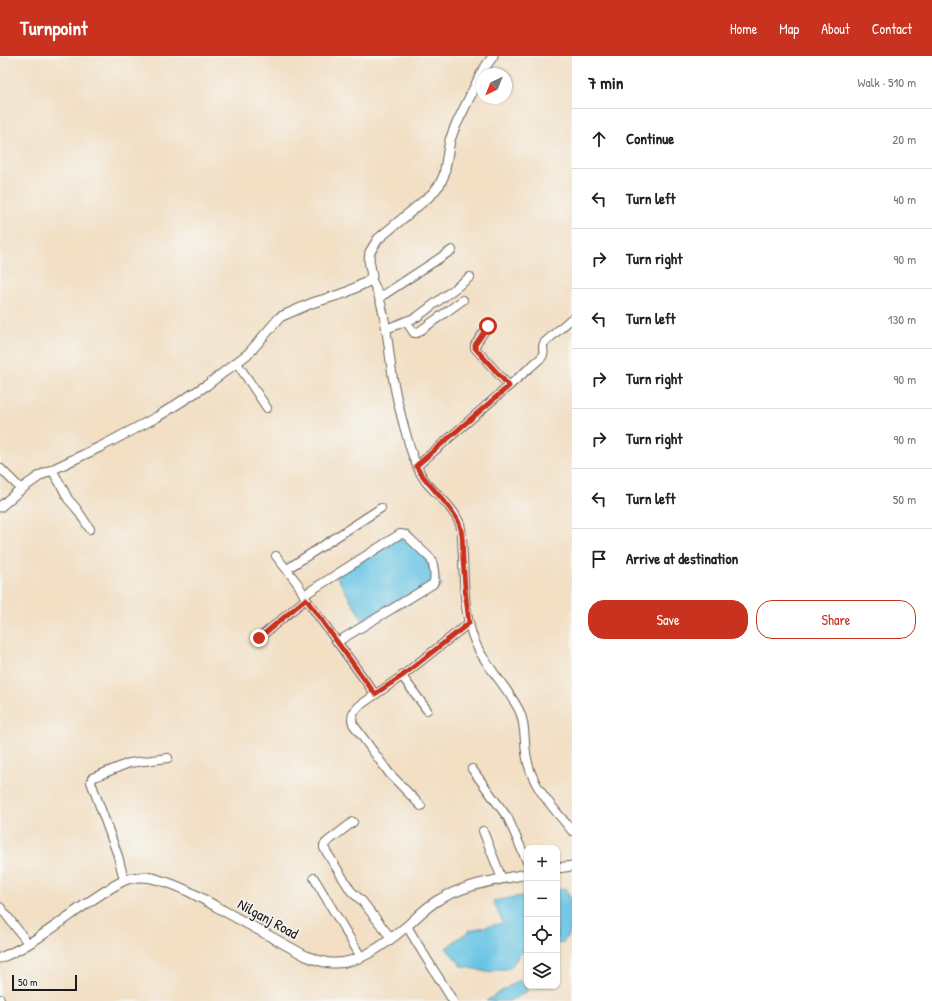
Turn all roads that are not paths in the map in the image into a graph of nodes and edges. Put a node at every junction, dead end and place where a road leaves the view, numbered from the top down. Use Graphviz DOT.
graph roads {
  1 [pos="493,56"];
  2 [pos="452,250"];
  3 [pos="371,278"];
  4 [pos="470,278"];
  5 [pos="379,298"];
  6 [pos="463,300"];
  7 [pos="571,319"];
  8 [pos="406,321"];
  9 [pos="488,326"];
  10 [pos="386,329"];
  11 [pos="237,362"];
  12 [pos="509,386"];
  13 [pos="267,408"];
  14 [pos="416,466"];
  15 [pos="0,468"];
  16 [pos="52,470"];
  17 [pos="21,489"];
  18 [pos="0,507"];
  19 [pos="380,508"];
  20 [pos="90,529"];
  21 [pos="276,556"];
  22 [pos="286,569"];
  23 [pos="305,597"];
  24 [pos="469,623"];
  25 [pos="259,638"];
  26 [pos="337,642"];
  27 [pos="402,676"];
  28 [pos="375,694"];
  29 [pos="427,710"];
  30 [pos="168,758"];
  31 [pos="472,769"];
  32 [pos="421,806"];
  33 [pos="353,822"];
  34 [pos="484,831"];
  35 [pos="572,831"];
  36 [pos="524,855"];
  37 [pos="572,866"];
  38 [pos="560,868"];
  39 [pos="524,875"];
  40 [pos="314,878"];
  41 [pos="502,879"];
  42 [pos="124,880"];
  43 [pos="0,907"];
  44 [pos="407,926"];
  45 [pos="392,938"];
  46 [pos="28,943"];
  47 [pos="361,957"];
  48 [pos="0,958"];
  49 [pos="453,1001"];
  1 -- 3 [label="street"];
  2 -- 5 [label="street"];
  3 -- 5 [label="street"];
  3 -- 11 [label="street"];
  4 -- 8 [label="street"];
  5 -- 10 [label="street"];
  6 -- 8 [label="street"];
  7 -- 12 [label="street"];
  8 -- 10 [label="street"];
  9 -- 12 [label="street"];
  10 -- 14 [label="street"];
  11 -- 13 [label="street"];
  11 -- 16 [label="street"];
  12 -- 14 [label="street"];
  14 -- 24 [label="street"];
  15 -- 17 [label="street"];
  16 -- 17 [label="street"];
  16 -- 20 [label="street"];
  17 -- 18 [label="street"];
  19 -- 22 [label="street"];
  21 -- 22 [label="street"];
  22 -- 23 [label="street"];
  23 -- 25 [label="street"];
  23 -- 26 [label="street"];
  23 -- 26 [label="street"];
  24 -- 27 [label="street"];
  24 -- 35 [label="street"];
  26 -- 28 [label="street"];
  27 -- 28 [label="street"];
  27 -- 29 [label="street"];
  28 -- 32 [label="street"];
  30 -- 42 [label="street"];
  31 -- 36 [label="street"];
  33 -- 45 [label="street"];
  34 -- 41 [label="street"];
  37 -- 38 [label="street"];
  39 -- 41 [label="street, Nilganj Road"];
  40 -- 47 [label="street"];
  41 -- 44 [label="street, Nilganj Road"];
  42 -- 46 [label="street, Nilganj Road"];
  42 -- 47 [label="street, Nilganj Road"];
  43 -- 46 [label="street"];
  44 -- 45 [label="street, Nilganj Road"];
  44 -- 49 [label="street"];
  45 -- 47 [label="street, Nilganj Road"];
  46 -- 48 [label="street, Nilganj Road"];
}
